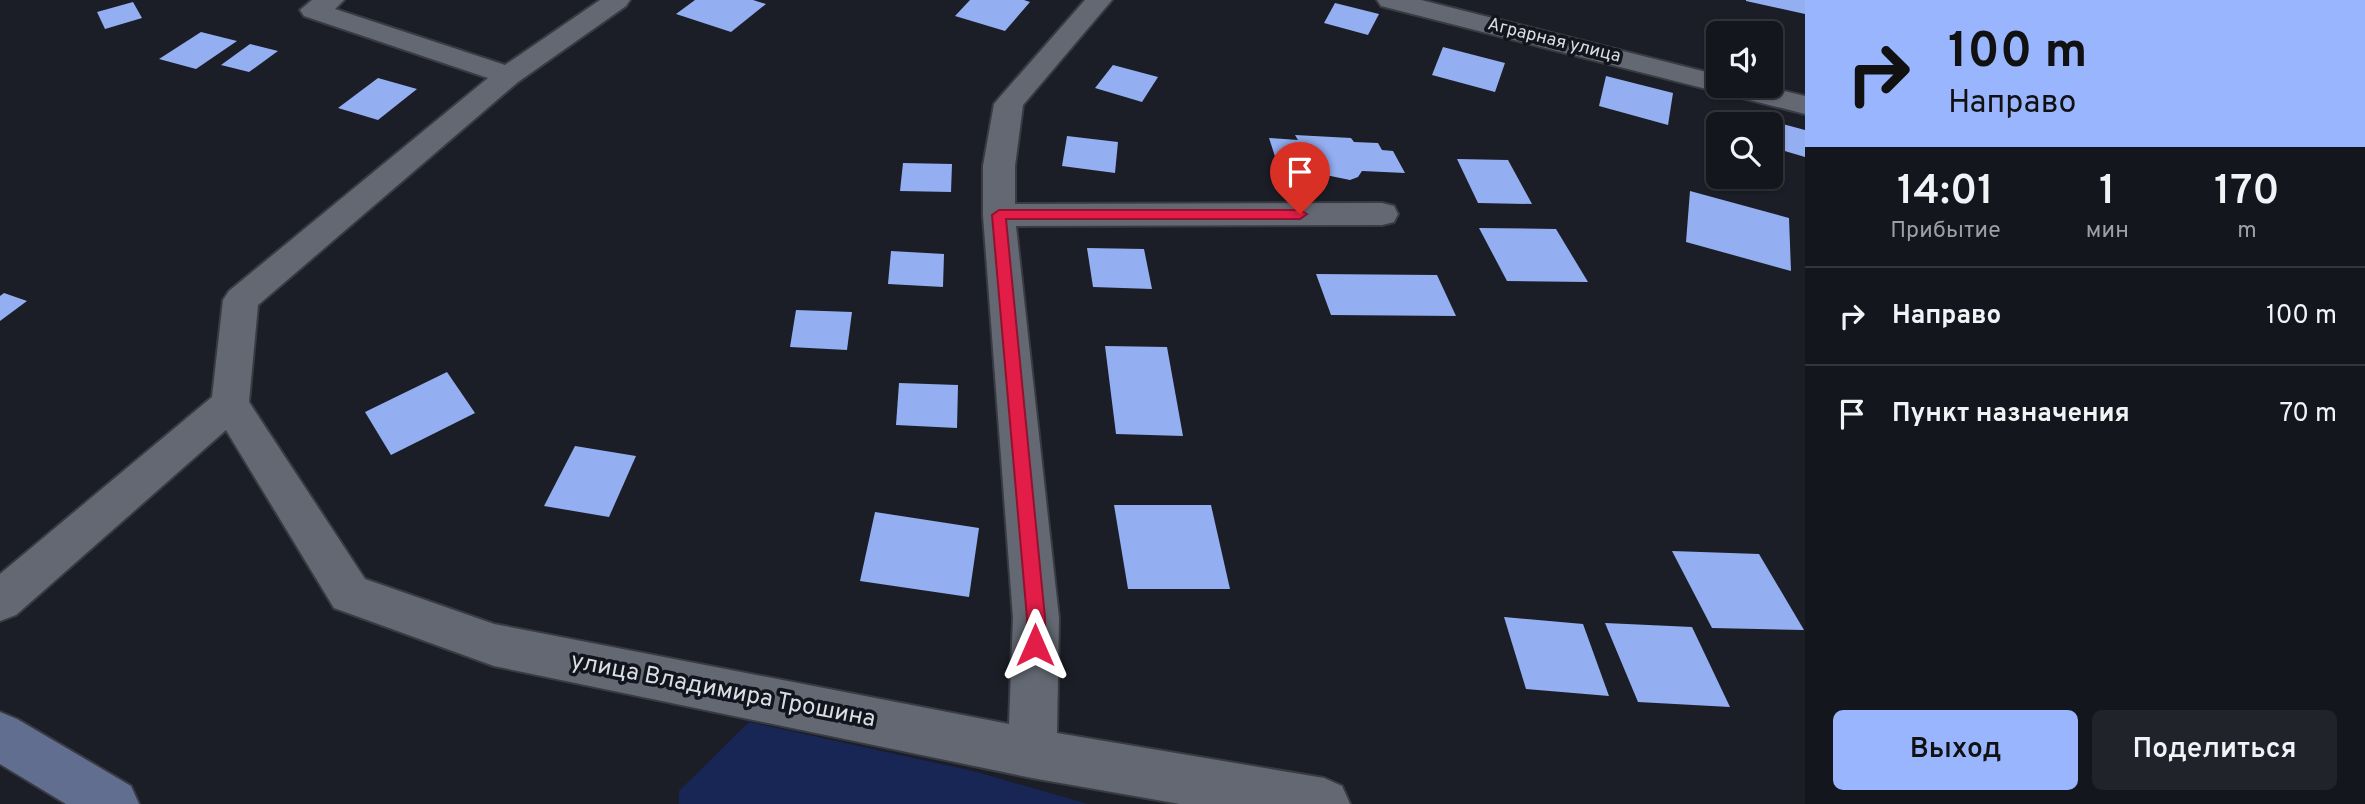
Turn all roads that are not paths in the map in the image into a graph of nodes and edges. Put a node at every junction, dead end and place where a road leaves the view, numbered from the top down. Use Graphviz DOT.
graph roads {
  1 [pos="331,0"];
  2 [pos="617,0"];
  3 [pos="1099,0"];
  4 [pos="1390,0"];
  5 [pos="508,76"];
  6 [pos="1706,80"];
  7 [pos="1777,98"];
  8 [pos="1805,105"];
  9 [pos="1382,214"];
  10 [pos="999,215"];
  11 [pos="230,404"];
  12 [pos="0,601"];
  13 [pos="0,736"];
  14 [pos="1032,753"];
  15 [pos="113,804"];
  16 [pos="1324,804"];
  1 -- 5 [label="street"];
  2 -- 5 [label="street"];
  3 -- 10 [label="street"];
  4 -- 6 [label="street, Аграрная улица"];
  5 -- 11 [label="street"];
  7 -- 8 [label="street"];
  9 -- 10 [label="street"];
  10 -- 14 [label="street"];
  11 -- 12 [label="street"];
  11 -- 14 [label="street, улица Владимира Трошина"];
  13 -- 15 [label="main road"];
  14 -- 16 [label="street, улица Владимира Трошина"];
}
